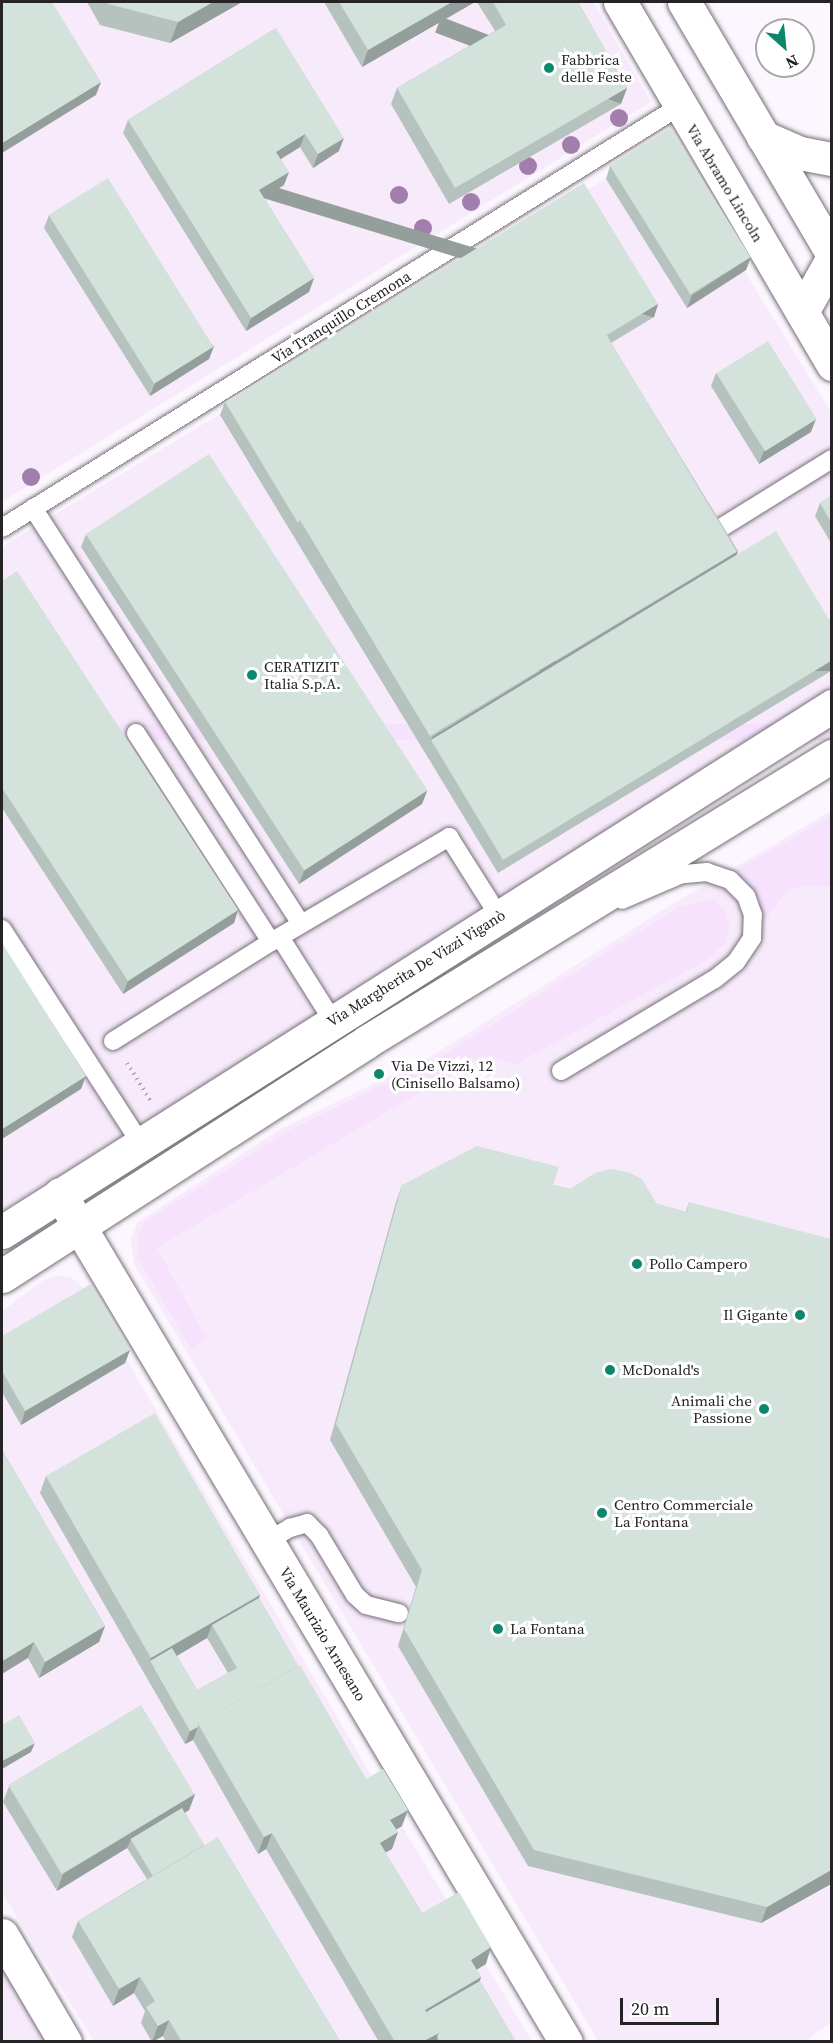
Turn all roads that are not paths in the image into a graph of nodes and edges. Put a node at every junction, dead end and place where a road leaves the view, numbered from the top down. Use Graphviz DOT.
graph roads {
  1 [pos="620,2"];
  2 [pos="684,2"];
  3 [pos="680,106"];
  4 [pos="763,137"];
  5 [pos="831,159"];
  6 [pos="831,253"];
  7 [pos="831,260"];
  8 [pos="802,312"];
  9 [pos="831,364"];
  10 [pos="831,459"];
  11 [pos="33,508"];
  12 [pos="2,528"];
  13 [pos="719,529"];
  14 [pos="831,706"];
  15 [pos="136,733"];
  16 [pos="831,756"];
  17 [pos="831,770"];
  18 [pos="776,789"];
  19 [pos="499,916"];
  20 [pos="301,924"];
  21 [pos="2,928"];
  22 [pos="538,937"];
  23 [pos="275,940"];
  24 [pos="333,1021"];
  25 [pos="113,1041"];
  26 [pos="561,1071"];
  27 [pos="153,1134"];
  28 [pos="60,1194"];
  29 [pos="80,1226"];
  30 [pos="2,1232"];
  31 [pos="2,1276"];
  32 [pos="268,1541"];
  33 [pos="399,1612"];
  34 [pos="2,1935"];
  35 [pos="65,2042"];
  36 [pos="566,2042"];
  1 -- 3 [label="street, Via Abramo Lincoln"];
  2 -- 4 [label="street"];
  3 -- 8 [label="street, Via Abramo Lincoln"];
  3 -- 11 [label="lane, Via Tranquillo Cremona"];
  4 -- 5 [label="street"];
  4 -- 6 [label="street"];
  7 -- 8 [label="street"];
  8 -- 9 [label="street, Via Abramo Lincoln"];
  10 -- 13 [label="lane"];
  11 -- 12 [label="lane, Via Tranquillo Cremona"];
  11 -- 20 [label="lane"];
  14 -- 19 [label="street, Via Margherita De Vizzi Viganò"];
  15 -- 23 [label="lane"];
  16 -- 18 [label="street"];
  17 -- 18 [label="street"];
  18 -- 22 [label="street"];
  19 -- 20 [label="lane"];
  19 -- 24 [label="street, Via Margherita De Vizzi Viganò"];
  20 -- 23 [label="lane"];
  21 -- 27 [label="lane"];
  22 -- 26 [label="lane"];
  22 -- 29 [label="street"];
  23 -- 24 [label="lane"];
  23 -- 25 [label="lane"];
  24 -- 27 [label="street, Via Margherita De Vizzi Viganò"];
  27 -- 28 [label="street, Via Margherita De Vizzi Viganò"];
  28 -- 29 [label="street, Via Maurizio Arnesano"];
  28 -- 30 [label="street, Via Margherita De Vizzi Viganò"];
  29 -- 31 [label="street"];
  29 -- 32 [label="street, Via Maurizio Arnesano"];
  32 -- 33 [label="lane"];
  32 -- 36 [label="street, Via Maurizio Arnesano"];
  34 -- 35 [label="street"];
}
